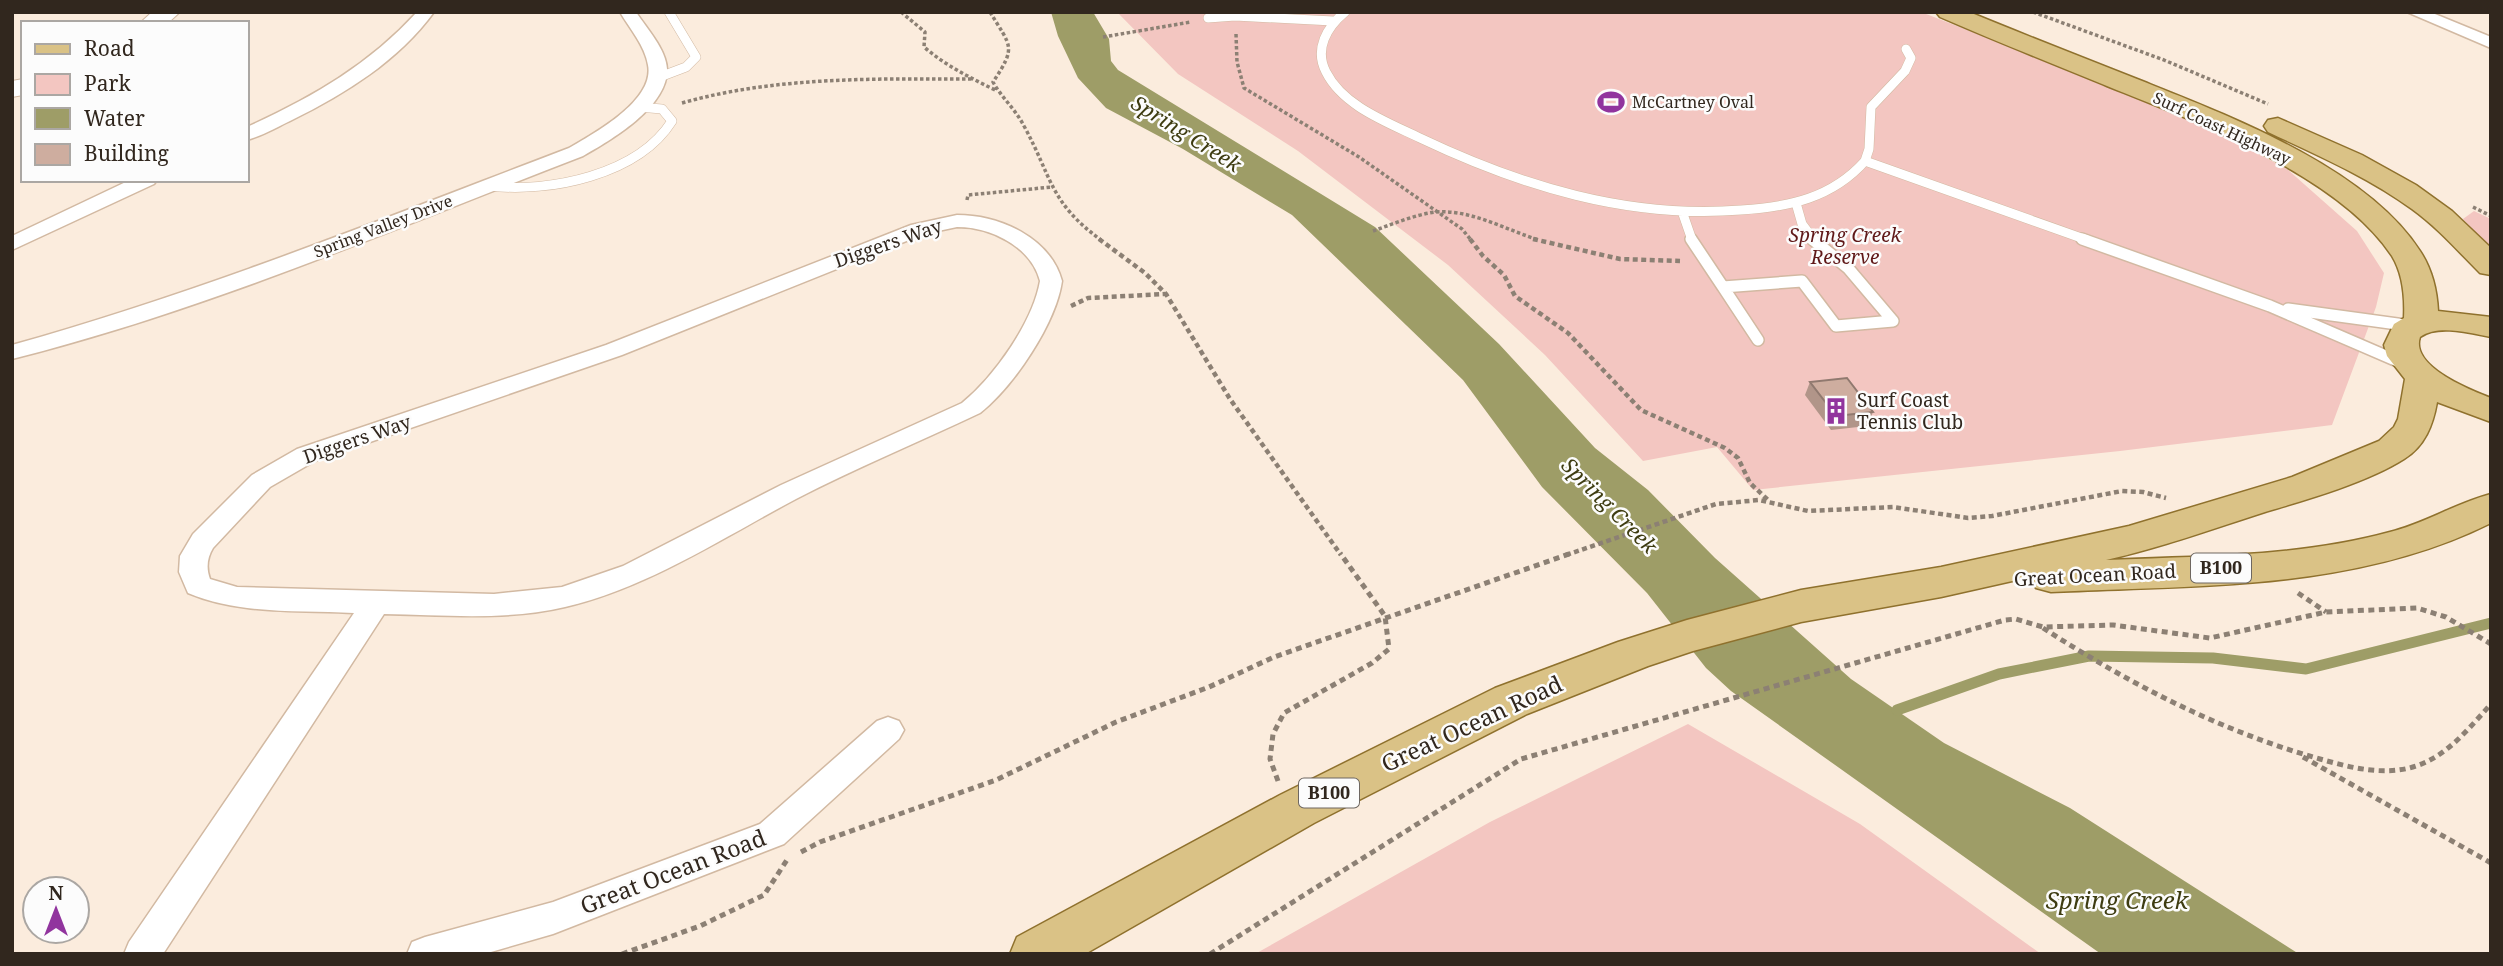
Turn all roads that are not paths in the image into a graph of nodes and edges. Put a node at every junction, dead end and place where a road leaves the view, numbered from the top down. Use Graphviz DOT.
graph roads {
  1 [pos="426,12"];
  2 [pos="628,12"];
  3 [pos="668,12"];
  4 [pos="1345,12"];
  5 [pos="1948,12"];
  6 [pos="2004,12"];
  7 [pos="2415,12"];
  8 [pos="1208,18"];
  9 [pos="1333,21"];
  10 [pos="2491,43"];
  11 [pos="1906,48"];
  12 [pos="657,78"];
  13 [pos="638,107"];
  14 [pos="248,134"];
  15 [pos="1865,161"];
  16 [pos="143,182"];
  17 [pos="490,186"];
  18 [pos="1796,204"];
  19 [pos="1683,214"];
  20 [pos="12,244"];
  21 [pos="2491,266"];
  22 [pos="1723,288"];
  23 [pos="2270,306"];
  24 [pos="2417,325"];
  25 [pos="2491,327"];
  26 [pos="1758,340"];
  27 [pos="14,355"];
  28 [pos="2418,372"];
  29 [pos="2491,411"];
  30 [pos="2491,508"];
  31 [pos="1941,583"];
  32 [pos="376,603"];
  33 [pos="888,730"];
  34 [pos="142,954"];
  35 [pos="425,954"];
  36 [pos="1036,954"];
  1 -- 14 [label="street"];
  2 -- 12 [label="street"];
  3 -- 12 [label="lane"];
  4 -- 9 [label="lane"];
  5 -- 24 [label="main road, Surf Coast Highway / B100"];
  6 -- 21 [label="main road, Surf Coast Highway"];
  7 -- 10 [label="street"];
  8 -- 9 [label="lane"];
  9 -- 19 [label="lane"];
  11 -- 15 [label="lane"];
  12 -- 13 [label="street, Spring Valley Drive"];
  13 -- 17 [label="street, Spring Valley Drive"];
  13 -- 17 [label="lane"];
  15 -- 18 [label="lane"];
  15 -- 23 [label="lane"];
  16 -- 20 [label="street"];
  17 -- 27 [label="street, Spring Valley Drive"];
  18 -- 19 [label="lane"];
  18 -- 22 [label="lane"];
  19 -- 22 [label="lane"];
  22 -- 26 [label="lane"];
  23 -- 24 [label="lane"];
  23 -- 28 [label="lane"];
  24 -- 25 [label="main road"];
  24 -- 28 [label="main road, B100"];
  28 -- 29 [label="main road"];
  28 -- 31 [label="main road, Great Ocean Road / B100"];
  30 -- 31 [label="main road, Great Ocean Road / B100"];
  31 -- 36 [label="main road, Great Ocean Road / B100"];
  32 -- 32 [label="street, Diggers Way"];
  32 -- 34 [label="street"];
  33 -- 35 [label="street, Great Ocean Road"];
}
